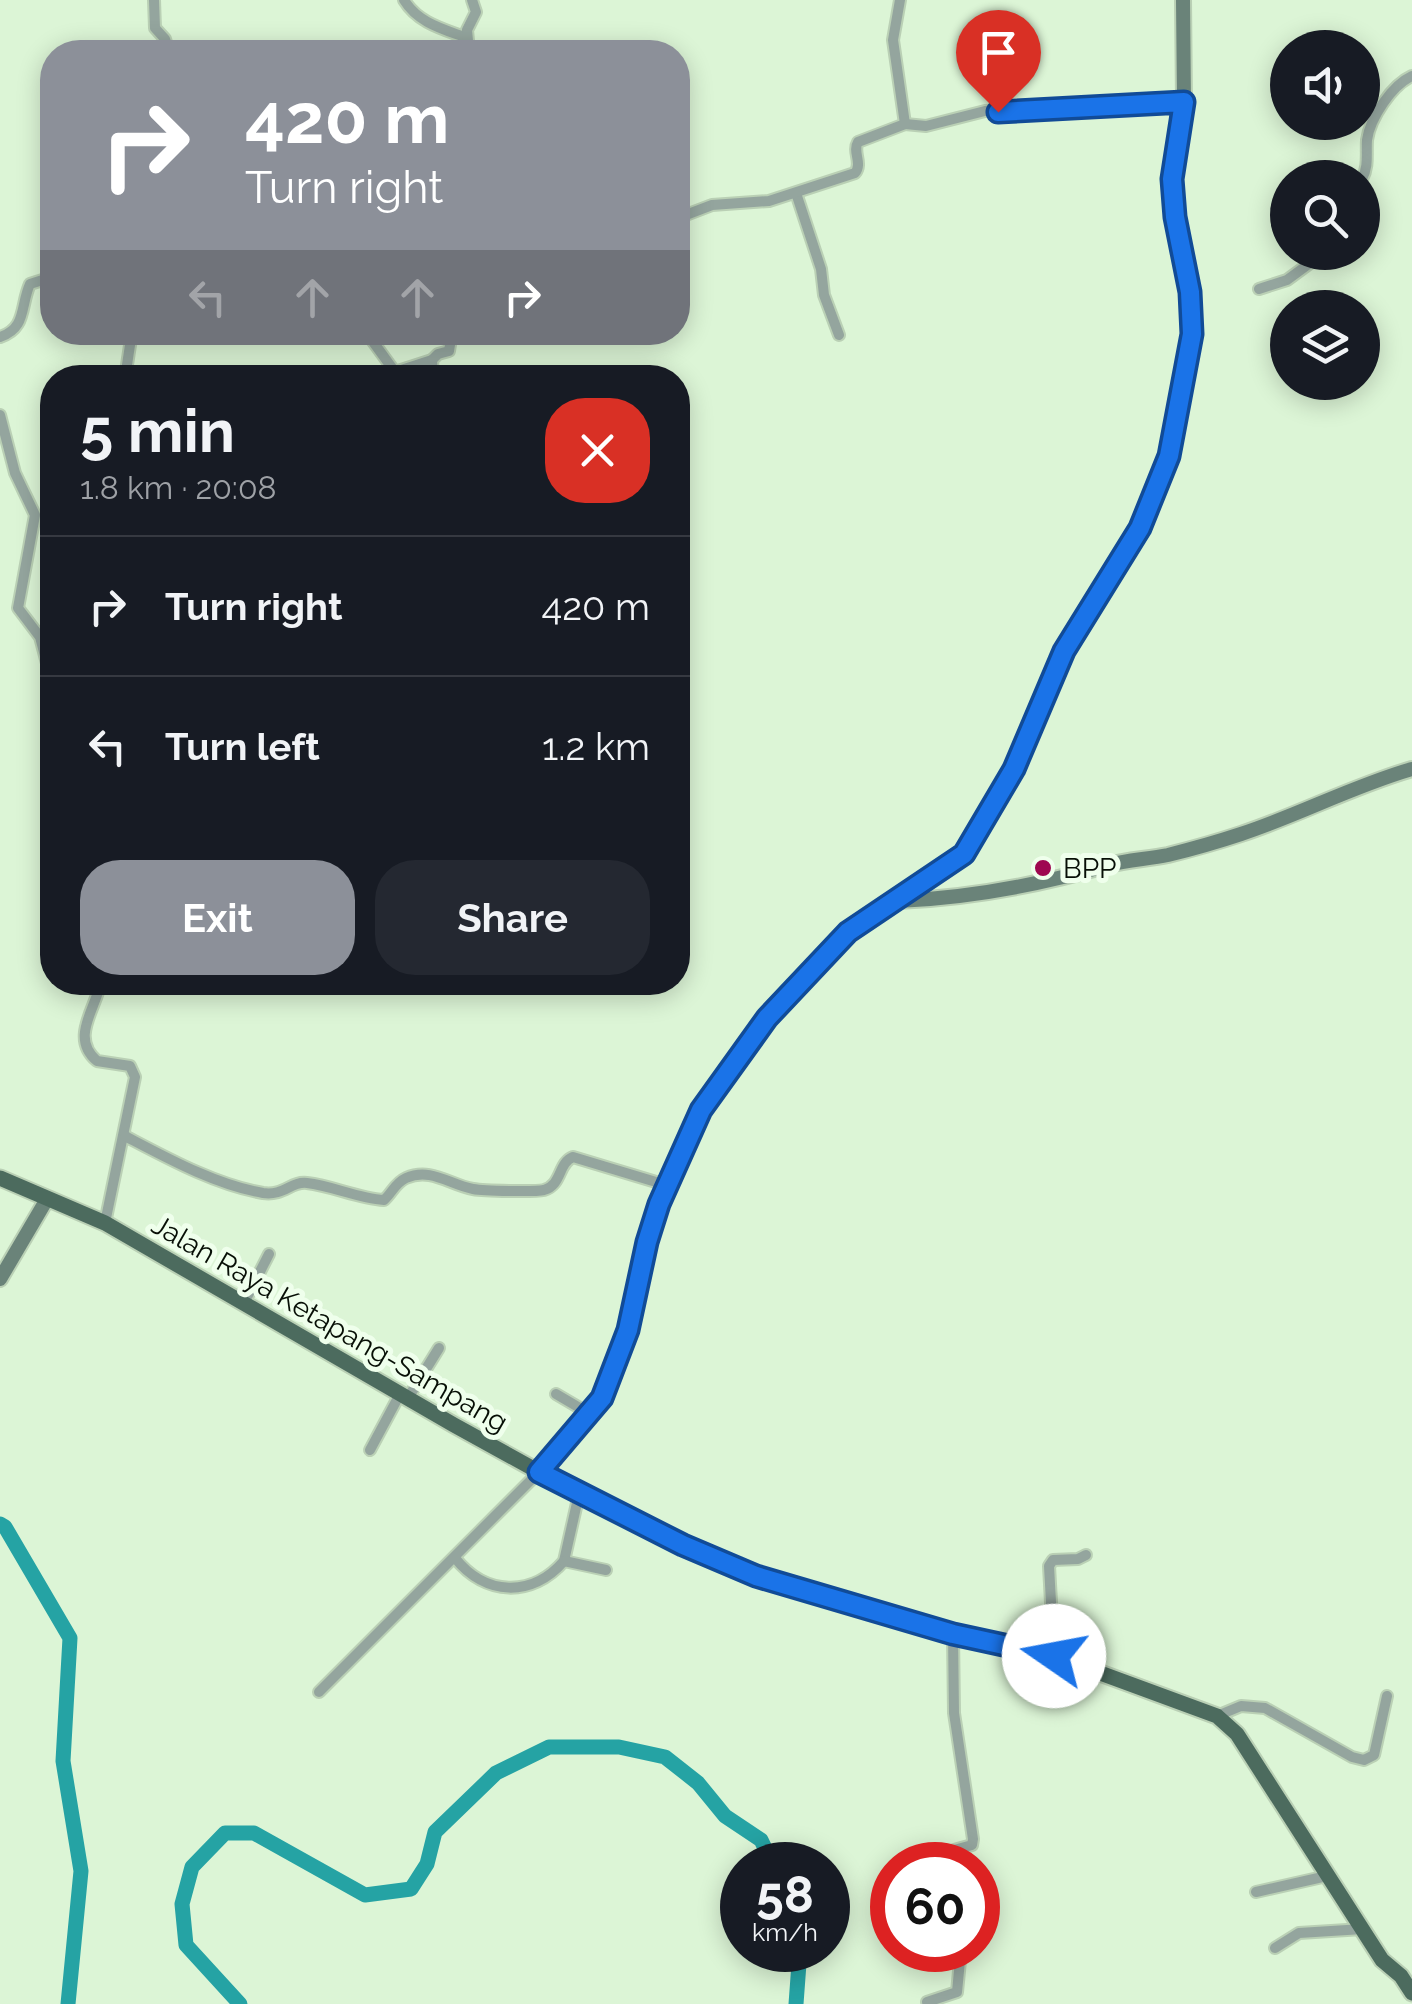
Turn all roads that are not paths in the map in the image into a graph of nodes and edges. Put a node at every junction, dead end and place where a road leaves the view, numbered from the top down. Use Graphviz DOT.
graph roads {
  1 [pos="154,0"];
  2 [pos="404,0"];
  3 [pos="472,0"];
  4 [pos="900,0"];
  5 [pos="1183,0"];
  6 [pos="467,38"];
  7 [pos="166,40"];
  8 [pos="1412,76"];
  9 [pos="1184,102"];
  10 [pos="905,124"];
  11 [pos="1367,160"];
  12 [pos="796,193"];
  13 [pos="690,213"];
  14 [pos="1301,270"];
  15 [pos="40,280"];
  16 [pos="1259,290"];
  17 [pos="839,335"];
  18 [pos="0,337"];
  19 [pos="450,345"];
  20 [pos="432,360"];
  21 [pos="417,365"];
  22 [pos="432,365"];
  23 [pos="0,415"];
  24 [pos="40,637"];
  25 [pos="1412,768"];
  26 [pos="896,901"];
  27 [pos="97,995"];
  28 [pos="125,1136"];
  29 [pos="0,1178"];
  30 [pos="666,1186"];
  31 [pos="47,1199"];
  32 [pos="105,1223"];
  33 [pos="269,1254"];
  34 [pos="0,1279"];
  35 [pos="244,1303"];
  36 [pos="439,1348"];
  37 [pos="556,1394"];
  38 [pos="404,1396"];
  39 [pos="590,1414"];
  40 [pos="370,1450"];
  41 [pos="539,1472"];
  42 [pos="580,1494"];
  43 [pos="1086,1554"];
  44 [pos="455,1558"];
  45 [pos="564,1561"];
  46 [pos="606,1570"];
  47 [pos="953,1634"];
  48 [pos="1054,1656"];
  49 [pos="319,1692"];
  50 [pos="1387,1696"];
  51 [pos="1216,1716"];
  52 [pos="972,1842"];
  53 [pos="1327,1876"];
  54 [pos="1256,1892"];
  55 [pos="1363,1929"];
  56 [pos="1275,1948"];
  57 [pos="960,1972"];
  58 [pos="1412,1992"];
  59 [pos="927,2002"];
  1 -- 7 [label="street"];
  2 -- 6 [label="street"];
  3 -- 6 [label="street"];
  4 -- 10 [label="street"];
  5 -- 9 [label="main road"];
  8 -- 11 [label="street"];
  9 -- 10 [label="street"];
  9 -- 26 [label="main road"];
  10 -- 12 [label="street"];
  12 -- 13 [label="street"];
  12 -- 17 [label="street"];
  14 -- 16 [label="street"];
  15 -- 18 [label="street"];
  19 -- 20 [label="street"];
  20 -- 21 [label="street"];
  20 -- 22 [label="street"];
  23 -- 24 [label="street"];
  25 -- 26 [label="main road"];
  26 -- 30 [label="main road"];
  27 -- 28 [label="street"];
  28 -- 30 [label="street"];
  28 -- 32 [label="street"];
  29 -- 31 [label="main road, Jalan Raya Ketapang-Sampang"];
  30 -- 39 [label="main road"];
  31 -- 32 [label="main road, Jalan Raya Ketapang-Sampang"];
  31 -- 34 [label="main road"];
  32 -- 35 [label="main road, Jalan Raya Ketapang-Sampang"];
  33 -- 35 [label="street"];
  35 -- 38 [label="main road, Jalan Raya Ketapang-Sampang"];
  36 -- 38 [label="street"];
  37 -- 39 [label="street"];
  38 -- 40 [label="street"];
  38 -- 41 [label="main road, Jalan Raya Ketapang-Sampang"];
  39 -- 41 [label="main road"];
  41 -- 42 [label="main road, Jalan Raya Ketapang-Sampang"];
  41 -- 44 [label="street"];
  42 -- 45 [label="street"];
  42 -- 47 [label="main road, Jalan Raya Ketapang-Sampang"];
  43 -- 48 [label="street"];
  44 -- 45 [label="street"];
  44 -- 49 [label="street"];
  45 -- 46 [label="street"];
  47 -- 48 [label="main road, Jalan Raya Ketapang-Sampang"];
  47 -- 52 [label="street"];
  48 -- 51 [label="main road, Jalan Raya Ketapang-Sampang"];
  50 -- 51 [label="street"];
  51 -- 53 [label="main road, Jalan Raya Ketapang-Sampang"];
  53 -- 54 [label="street"];
  53 -- 55 [label="main road, Jalan Raya Ketapang-Sampang"];
  55 -- 56 [label="street"];
  55 -- 58 [label="main road, Jalan Raya Ketapang-Sampang"];
  57 -- 59 [label="street"];
}
